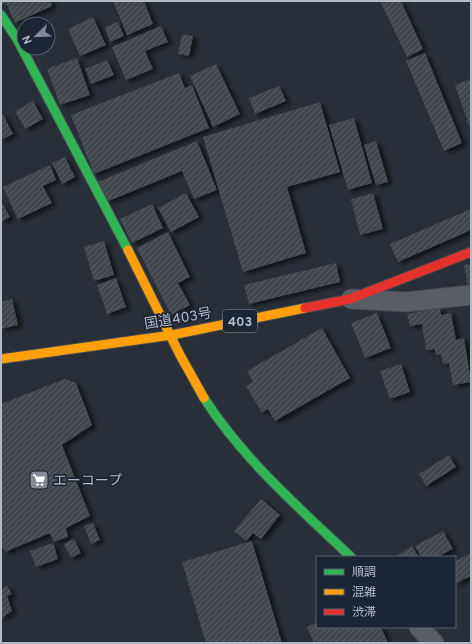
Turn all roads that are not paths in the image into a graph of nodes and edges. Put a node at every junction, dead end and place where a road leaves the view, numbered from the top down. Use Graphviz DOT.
graph roads {
  1 [pos="1,15"];
  2 [pos="471,252"];
  3 [pos="471,295"];
  4 [pos="350,299"];
  5 [pos="172,335"];
  6 [pos="1,359"];
  7 [pos="350,556"];
  8 [pos="420,628"];
  9 [pos="434,643"];
  1 -- 5 [label="main road"];
  2 -- 4 [label="main road, 国道403号 / 403"];
  3 -- 4 [label="street"];
  4 -- 5 [label="main road, 国道403号 / 403"];
  5 -- 6 [label="main road, 国道403号 / 403"];
  5 -- 7 [label="main road"];
  8 -- 9 [label="street"];
}
